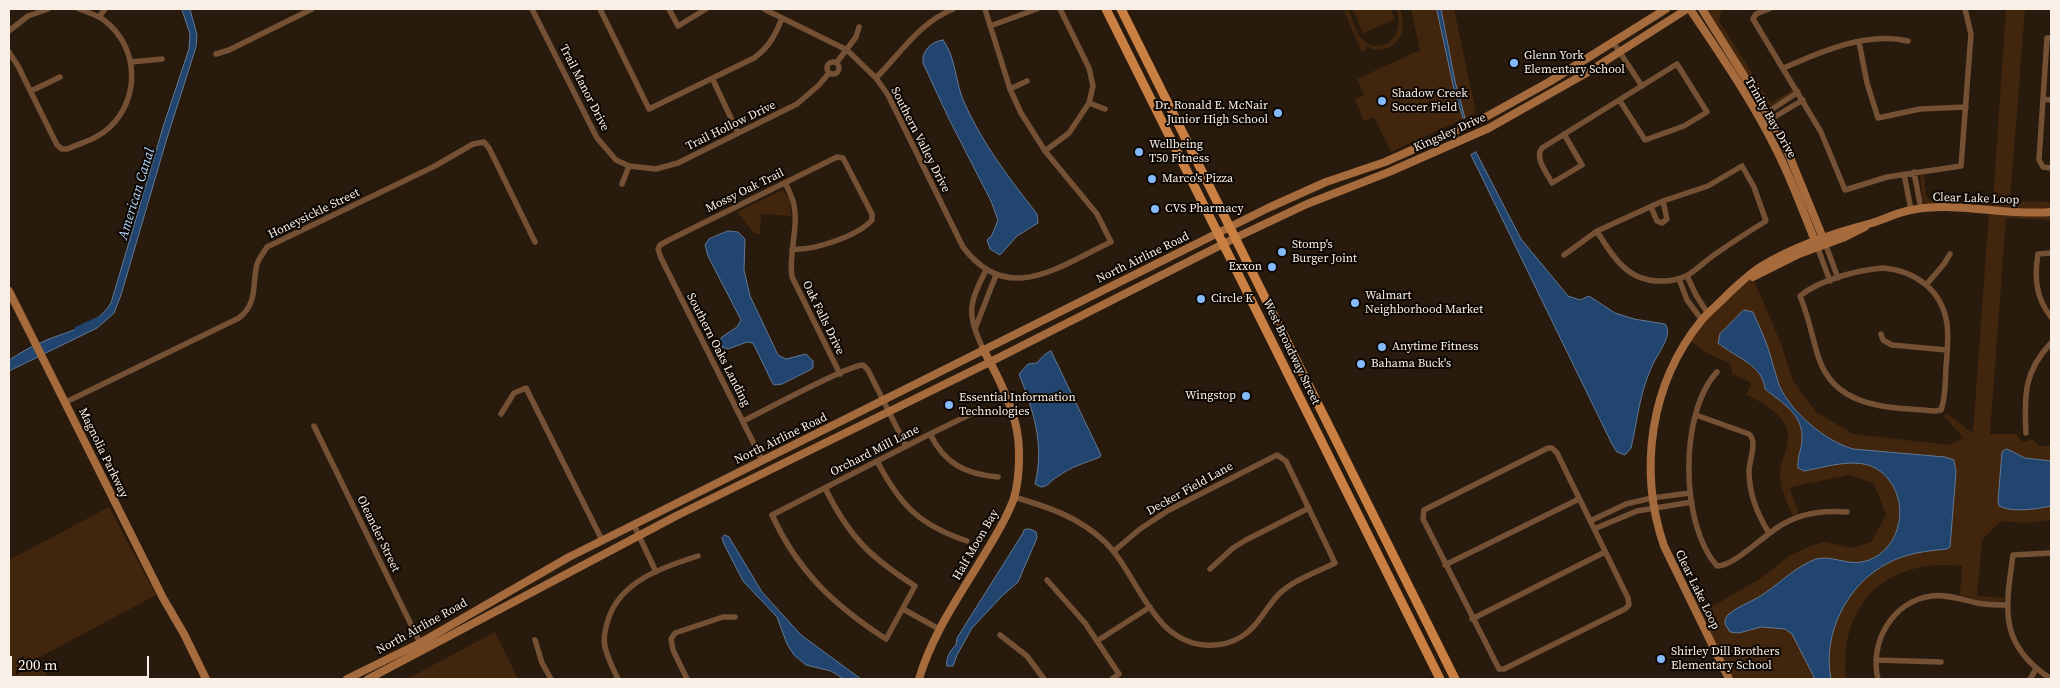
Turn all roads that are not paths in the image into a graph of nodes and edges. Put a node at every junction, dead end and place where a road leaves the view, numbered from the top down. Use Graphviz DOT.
graph roads {
  1 [pos="48,9"];
  2 [pos="79,9"];
  3 [pos="105,9"];
  4 [pos="312,9"];
  5 [pos="532,9"];
  6 [pos="600,9"];
  7 [pos="670,9"];
  8 [pos="706,9"];
  9 [pos="764,9"];
  10 [pos="953,9"];
  11 [pos="985,9"];
  12 [pos="1037,9"];
  13 [pos="1060,9"];
  14 [pos="1106,9"];
  15 [pos="1121,9"];
  16 [pos="1666,9"];
  17 [pos="1689,9"];
  18 [pos="1702,9"];
  19 [pos="1769,9"];
  20 [pos="1965,9"];
  21 [pos="99,17"];
  22 [pos="782,18"];
  23 [pos="990,26"];
  24 [pos="859,27"];
  25 [pos="9,31"];
  26 [pos="2049,38"];
  27 [pos="1908,41"];
  28 [pos="1614,42"];
  29 [pos="1859,42"];
  30 [pos="847,50"];
  31 [pos="1620,51"];
  32 [pos="9,52"];
  33 [pos="216,54"];
  34 [pos="162,59"];
  35 [pos="132,62"];
  36 [pos="837,62"];
  37 [pos="1784,68"];
  38 [pos="829,73"];
  39 [pos="60,77"];
  40 [pos="876,78"];
  41 [pos="712,80"];
  42 [pos="1027,81"];
  43 [pos="1549,82"];
  44 [pos="1642,86"];
  45 [pos="1010,88"];
  46 [pos="31,91"];
  47 [pos="1555,92"];
  48 [pos="1798,92"];
  49 [pos="2043,99"];
  50 [pos="1803,100"];
  51 [pos="2051,100"];
  52 [pos="1620,101"];
  53 [pos="1089,103"];
  54 [pos="1966,107"];
  55 [pos="1105,109"];
  56 [pos="1769,115"];
  57 [pos="1484,118"];
  58 [pos="1761,119"];
  59 [pos="1489,128"];
  60 [pos="738,133"];
  61 [pos="1564,134"];
  62 [pos="1045,151"];
  63 [pos="1180,156"];
  64 [pos="1385,162"];
  65 [pos="629,166"];
  66 [pos="2051,168"];
  67 [pos="1389,172"];
  68 [pos="1914,172"];
  69 [pos="1904,174"];
  70 [pos="785,183"];
  71 [pos="1207,183"];
  72 [pos="622,184"];
  73 [pos="1663,201"];
  74 [pos="1651,206"];
  75 [pos="1921,209"];
  76 [pos="1911,210"];
  77 [pos="2051,212"];
  78 [pos="1230,228"];
  79 [pos="1597,231"];
  80 [pos="1218,234"];
  81 [pos="1235,238"];
  82 [pos="1824,240"];
  83 [pos="536,242"];
  84 [pos="1815,243"];
  85 [pos="1223,244"];
  86 [pos="658,249"];
  87 [pos="792,249"];
  88 [pos="2051,253"];
  89 [pos="1950,254"];
  90 [pos="1564,255"];
  91 [pos="986,270"];
  92 [pos="996,275"];
  93 [pos="1687,276"];
  94 [pos="1838,278"];
  95 [pos="1679,279"];
  96 [pos="1830,282"];
  97 [pos="1926,285"];
  98 [pos="9,291"];
  99 [pos="1079,302"];
  100 [pos="1085,314"];
  101 [pos="1708,314"];
  102 [pos="2051,317"];
  103 [pos="1702,320"];
  104 [pos="975,331"];
  105 [pos="1881,334"];
  106 [pos="2051,343"];
  107 [pos="984,349"];
  108 [pos="1947,350"];
  109 [pos="990,362"];
  110 [pos="1718,372"];
  111 [pos="840,374"];
  112 [pos="883,400"];
  113 [pos="66,402"];
  114 [pos="988,410"];
  115 [pos="889,412"];
  116 [pos="501,414"];
  117 [pos="1696,415"];
  118 [pos="743,421"];
  119 [pos="314,426"];
  120 [pos="930,434"];
  121 [pos="2026,434"];
  122 [pos="906,446"];
  123 [pos="762,460"];
  124 [pos="877,461"];
  125 [pos="998,477"];
  126 [pos="825,488"];
  127 [pos="1690,493"];
  128 [pos="1014,497"];
  129 [pos="1652,498"];
  130 [pos="1579,499"];
  131 [pos="1692,502"];
  132 [pos="1654,507"];
  133 [pos="1309,508"];
  134 [pos="1847,512"];
  135 [pos="1590,521"];
  136 [pos="634,525"];
  137 [pos="1594,529"];
  138 [pos="1769,533"];
  139 [pos="639,536"];
  140 [pos="602,540"];
  141 [pos="967,541"];
  142 [pos="1114,551"];
  143 [pos="1605,552"];
  144 [pos="2051,553"];
  145 [pos="698,556"];
  146 [pos="1446,565"];
  147 [pos="1210,569"];
  148 [pos="656,572"];
  149 [pos="1047,580"];
  150 [pos="510,590"];
  151 [pos="517,601"];
  152 [pos="2008,605"];
  153 [pos="1150,607"];
  154 [pos="903,609"];
  155 [pos="735,617"];
  156 [pos="1472,619"];
  157 [pos="178,626"];
  158 [pos="939,629"];
  159 [pos="1000,635"];
  160 [pos="535,640"];
  161 [pos="1097,641"];
  162 [pos="420,644"];
  163 [pos="424,651"];
  164 [pos="1876,660"];
  165 [pos="1942,662"];
  166 [pos="2036,669"];
  167 [pos="200,679"];
  168 [pos="206,679"];
  169 [pos="347,679"];
  170 [pos="368,679"];
  171 [pos="550,679"];
  172 [pos="618,679"];
  173 [pos="687,679"];
  174 [pos="919,679"];
  175 [pos="1044,679"];
  176 [pos="1112,679"];
  177 [pos="1440,679"];
  178 [pos="1455,679"];
  179 [pos="1728,679"];
  180 [pos="1878,679"];
  181 [pos="2030,679"];
  182 [pos="2051,679"];
  1 -- 25 [label="street"];
  2 -- 21 [label="street"];
  3 -- 21 [label="street"];
  4 -- 33 [label="street"];
  5 -- 65 [label="street, Trail Manor Drive"];
  6 -- 41 [label="street"];
  7 -- 8 [label="street"];
  9 -- 22 [label="street, Southern Valley Drive"];
  10 -- 40 [label="street"];
  11 -- 23 [label="street"];
  12 -- 23 [label="street"];
  13 -- 53 [label="street"];
  14 -- 63 [label="main road, West Broadway Street"];
  15 -- 71 [label="main road, West Broadway Street"];
  16 -- 28 [label="main road, Kingsley Drive"];
  17 -- 31 [label="main road, Kingsley Drive"];
  17 -- 58 [label="main road, Trinity Bay Drive"];
  18 -- 56 [label="main road, Trinity Bay Drive"];
  19 -- 37 [label="street"];
  20 -- 54 [label="street"];
  21 -- 35 [label="street"];
  22 -- 30 [label="street, Southern Valley Drive"];
  22 -- 41 [label="street"];
  23 -- 45 [label="street"];
  24 -- 30 [label="street, Trail Hollow Drive"];
  26 -- 49 [label="street"];
  27 -- 29 [label="street"];
  28 -- 31 [label="street"];
  28 -- 43 [label="main road, Kingsley Drive"];
  29 -- 37 [label="street"];
  29 -- 54 [label="street"];
  30 -- 36 [label="street, Trail Hollow Drive"];
  30 -- 40 [label="street, Southern Valley Drive"];
  31 -- 44 [label="street"];
  31 -- 47 [label="main road, Kingsley Drive"];
  32 -- 46 [label="street"];
  34 -- 35 [label="street"];
  35 -- 46 [label="street"];
  36 -- 38 [label="street, Trail Hollow Drive"];
  36 -- 38 [label="street, Trail Hollow Drive"];
  37 -- 48 [label="street"];
  38 -- 60 [label="street, Trail Hollow Drive"];
  39 -- 46 [label="street"];
  40 -- 91 [label="street, Southern Valley Drive"];
  41 -- 60 [label="street"];
  42 -- 45 [label="street"];
  43 -- 47 [label="main road"];
  43 -- 57 [label="main road, Kingsley Drive"];
  44 -- 52 [label="street"];
  44 -- 52 [label="street"];
  45 -- 62 [label="street"];
  47 -- 59 [label="main road, Kingsley Drive"];
  48 -- 50 [label="street"];
  48 -- 56 [label="street"];
  49 -- 51 [label="street"];
  49 -- 66 [label="street"];
  50 -- 56 [label="street"];
  50 -- 69 [label="street"];
  52 -- 61 [label="street"];
  53 -- 55 [label="street"];
  53 -- 62 [label="street"];
  54 -- 68 [label="street"];
  56 -- 58 [label="street"];
  56 -- 82 [label="main road, Trinity Bay Drive"];
  57 -- 59 [label="main road"];
  57 -- 64 [label="main road, Kingsley Drive"];
  58 -- 84 [label="main road, Trinity Bay Drive"];
  59 -- 67 [label="main road, Kingsley Drive"];
  60 -- 65 [label="street, Trail Hollow Drive"];
  61 -- 61 [label="street"];
  62 -- 92 [label="street, Southern Valley Drive"];
  63 -- 71 [label="main road"];
  63 -- 80 [label="main road, West Broadway Street"];
  64 -- 67 [label="main road"];
  64 -- 78 [label="main road, Kingsley Drive"];
  65 -- 72 [label="street"];
  67 -- 81 [label="main road, Kingsley Drive"];
  68 -- 69 [label="street"];
  68 -- 75 [label="street"];
  69 -- 76 [label="street"];
  70 -- 86 [label="street, Mossy Oak Trail"];
  70 -- 87 [label="street, Oak Falls Drive"];
  70 -- 87 [label="street, Mossy Oak Trail"];
  71 -- 78 [label="main road, West Broadway Street"];
  73 -- 74 [label="street"];
  73 -- 74 [label="street"];
  73 -- 93 [label="street"];
  74 -- 79 [label="street"];
  75 -- 76 [label="main road, Clear Lake Loop"];
  75 -- 77 [label="main road, Clear Lake Loop"];
  76 -- 82 [label="main road, Clear Lake Loop"];
  78 -- 80 [label="main road, North Airline Road"];
  78 -- 81 [label="main road, West Broadway Street"];
  79 -- 90 [label="street"];
  79 -- 95 [label="street"];
  80 -- 85 [label="main road, West Broadway Street"];
  80 -- 99 [label="main road, North Airline Road"];
  81 -- 85 [label="main road, North Airline Road"];
  81 -- 178 [label="main road, West Broadway Street"];
  82 -- 84 [label="main road, Clear Lake Loop"];
  82 -- 94 [label="street"];
  83 -- 113 [label="street, Honeysickle Street"];
  84 -- 96 [label="street"];
  84 -- 101 [label="main road, Clear Lake Loop"];
  85 -- 100 [label="main road, North Airline Road"];
  85 -- 177 [label="main road, West Broadway Street"];
  86 -- 118 [label="street, Southern Oaks Landing"];
  87 -- 111 [label="street, Oak Falls Drive"];
  88 -- 102 [label="street"];
  89 -- 97 [label="street"];
  91 -- 92 [label="street, Southern Valley Drive"];
  91 -- 104 [label="street, Half Moon Bay"];
  92 -- 104 [label="street"];
  93 -- 95 [label="street"];
  93 -- 101 [label="street"];
  94 -- 96 [label="street"];
  94 -- 97 [label="street"];
  95 -- 103 [label="street"];
  96 -- 108 [label="street"];
  97 -- 108 [label="street"];
  98 -- 113 [label="main road, Magnolia Parkway"];
  99 -- 100 [label="main road"];
  99 -- 107 [label="main road, North Airline Road"];
  100 -- 109 [label="main road, North Airline Road"];
  101 -- 103 [label="main road, Clear Lake Loop"];
  103 -- 129 [label="main road, Clear Lake Loop"];
  104 -- 107 [label="street, Half Moon Bay"];
  105 -- 108 [label="street"];
  106 -- 121 [label="street"];
  107 -- 109 [label="main road, Half Moon Bay"];
  107 -- 112 [label="main road, North Airline Road"];
  109 -- 115 [label="main road, North Airline Road"];
  109 -- 128 [label="main road, Half Moon Bay"];
  110 -- 117 [label="street"];
  111 -- 112 [label="street"];
  111 -- 118 [label="street"];
  112 -- 115 [label="street"];
  112 -- 123 [label="main road, North Airline Road"];
  113 -- 157 [label="main road, Magnolia Parkway"];
  114 -- 120 [label="street, Orchard Mill Lane"];
  115 -- 122 [label="street"];
  115 -- 139 [label="main road, North Airline Road"];
  116 -- 140 [label="street"];
  117 -- 127 [label="street"];
  117 -- 138 [label="street"];
  118 -- 123 [label="street, Southern Oaks Landing"];
  119 -- 162 [label="street, Oleander Street"];
  120 -- 122 [label="street, Orchard Mill Lane"];
  120 -- 125 [label="street"];
  122 -- 124 [label="street, Orchard Mill Lane"];
  123 -- 136 [label="main road, North Airline Road"];
  124 -- 126 [label="street, Orchard Mill Lane"];
  124 -- 141 [label="street"];
  126 -- 154 [label="street"];
  126 -- 154 [label="street, Orchard Mill Lane"];
  127 -- 129 [label="street"];
  127 -- 131 [label="street"];
  128 -- 142 [label="street"];
  128 -- 158 [label="main road, Half Moon Bay"];
  129 -- 132 [label="main road, Clear Lake Loop"];
  129 -- 135 [label="street"];
  130 -- 135 [label="street"];
  130 -- 146 [label="street"];
  130 -- 146 [label="street"];
  131 -- 132 [label="street"];
  131 -- 138 [label="street"];
  132 -- 137 [label="street"];
  132 -- 179 [label="main road, Clear Lake Loop"];
  133 -- 142 [label="street, Decker Field Lane"];
  133 -- 147 [label="street"];
  133 -- 153 [label="street"];
  134 -- 138 [label="street"];
  135 -- 137 [label="street"];
  136 -- 139 [label="street"];
  136 -- 140 [label="main road, North Airline Road"];
  137 -- 143 [label="street"];
  139 -- 148 [label="street"];
  139 -- 151 [label="main road, North Airline Road"];
  140 -- 150 [label="main road, North Airline Road"];
  142 -- 153 [label="street"];
  143 -- 156 [label="street"];
  143 -- 156 [label="street"];
  144 -- 152 [label="street"];
  145 -- 148 [label="street"];
  146 -- 156 [label="street"];
  148 -- 172 [label="street"];
  149 -- 161 [label="street"];
  150 -- 151 [label="main road"];
  150 -- 162 [label="main road, North Airline Road"];
  151 -- 163 [label="main road, North Airline Road"];
  152 -- 164 [label="street"];
  152 -- 166 [label="street"];
  153 -- 161 [label="street"];
  154 -- 158 [label="street"];
  155 -- 173 [label="street"];
  157 -- 167 [label="main road, Magnolia Parkway"];
  157 -- 168 [label="main road, Magnolia Parkway"];
  158 -- 174 [label="main road, Half Moon Bay"];
  159 -- 175 [label="street"];
  160 -- 171 [label="street"];
  161 -- 176 [label="street"];
  162 -- 163 [label="street, Oleander Street"];
  162 -- 169 [label="main road, North Airline Road"];
  163 -- 170 [label="main road, North Airline Road"];
  164 -- 165 [label="street"];
  164 -- 180 [label="street"];
  166 -- 181 [label="street"];
  166 -- 182 [label="street"];
}
